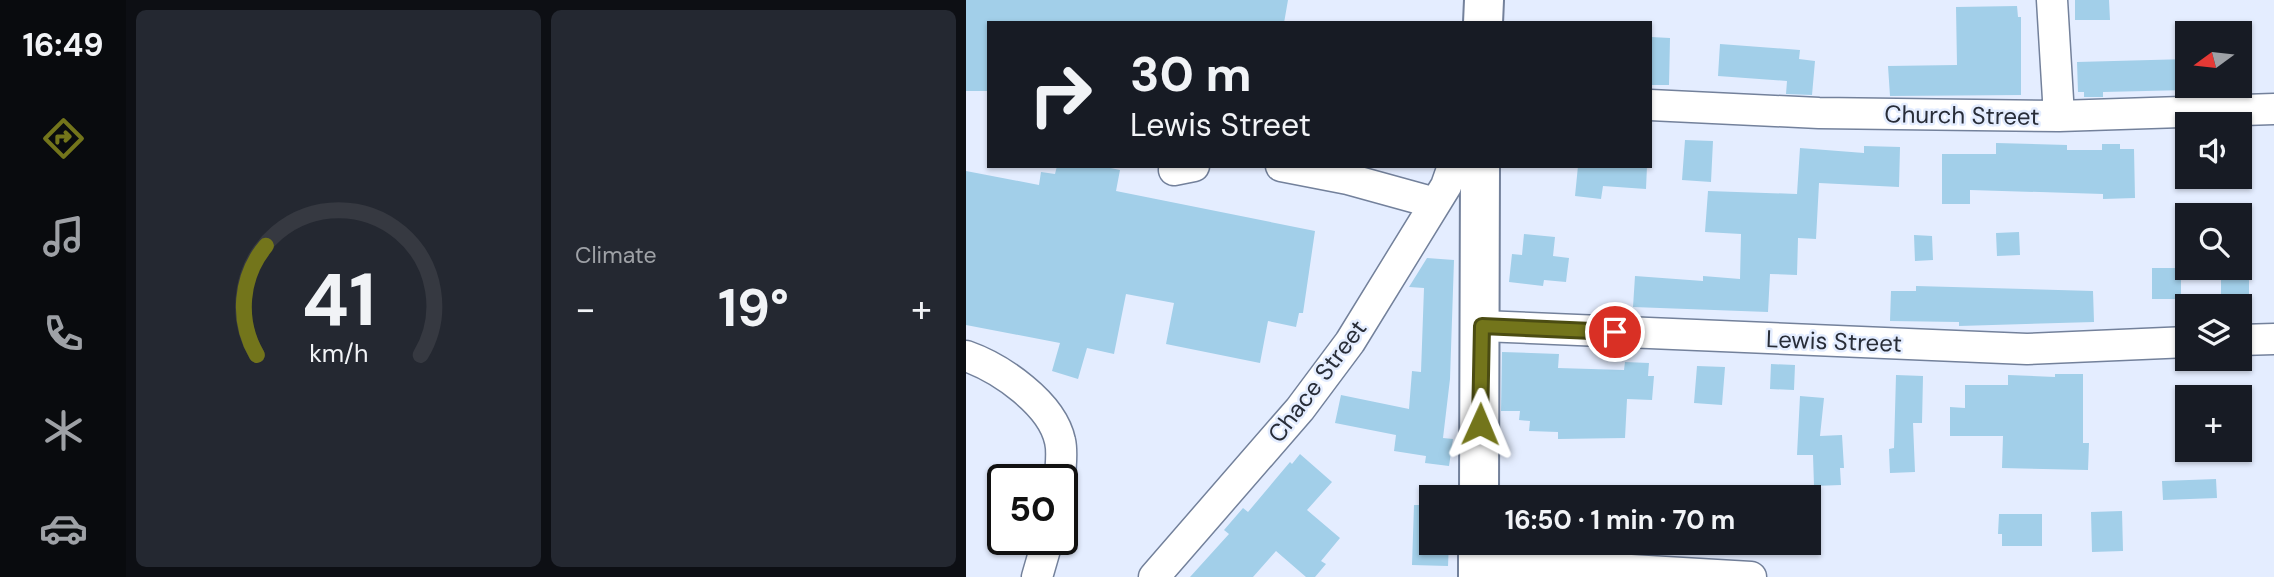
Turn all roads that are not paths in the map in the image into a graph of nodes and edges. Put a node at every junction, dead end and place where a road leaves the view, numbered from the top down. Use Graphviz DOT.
graph roads {
  1 [pos="1484,0"];
  2 [pos="2052,0"];
  3 [pos="1483,21"];
  4 [pos="1652,105"];
  5 [pos="2274,108"];
  6 [pos="2059,116"];
  7 [pos="1291,168"];
  8 [pos="1452,168"];
  9 [pos="1480,168"];
  10 [pos="1435,203"];
  11 [pos="1482,326"];
  12 [pos="2274,339"];
  13 [pos="2252,340"];
  14 [pos="2175,343"];
  15 [pos="966,356"];
  16 [pos="1060,464"];
  17 [pos="1479,485"];
  18 [pos="1043,555"];
  19 [pos="1478,560"];
  20 [pos="1037,577"];
  21 [pos="1154,577"];
  22 [pos="1751,577"];
  1 -- 3 [label="main road"];
  2 -- 6 [label="street"];
  4 -- 6 [label="street, Church Street"];
  5 -- 6 [label="street, Church Street"];
  7 -- 10 [label="street"];
  8 -- 10 [label="street, Chace Street"];
  9 -- 11 [label="main road"];
  10 -- 21 [label="street, Chace Street"];
  11 -- 14 [label="street, Lewis Street"];
  11 -- 17 [label="main road"];
  12 -- 13 [label="street"];
  15 -- 16 [label="street"];
  18 -- 20 [label="street"];
  19 -- 22 [label="street"];
}
